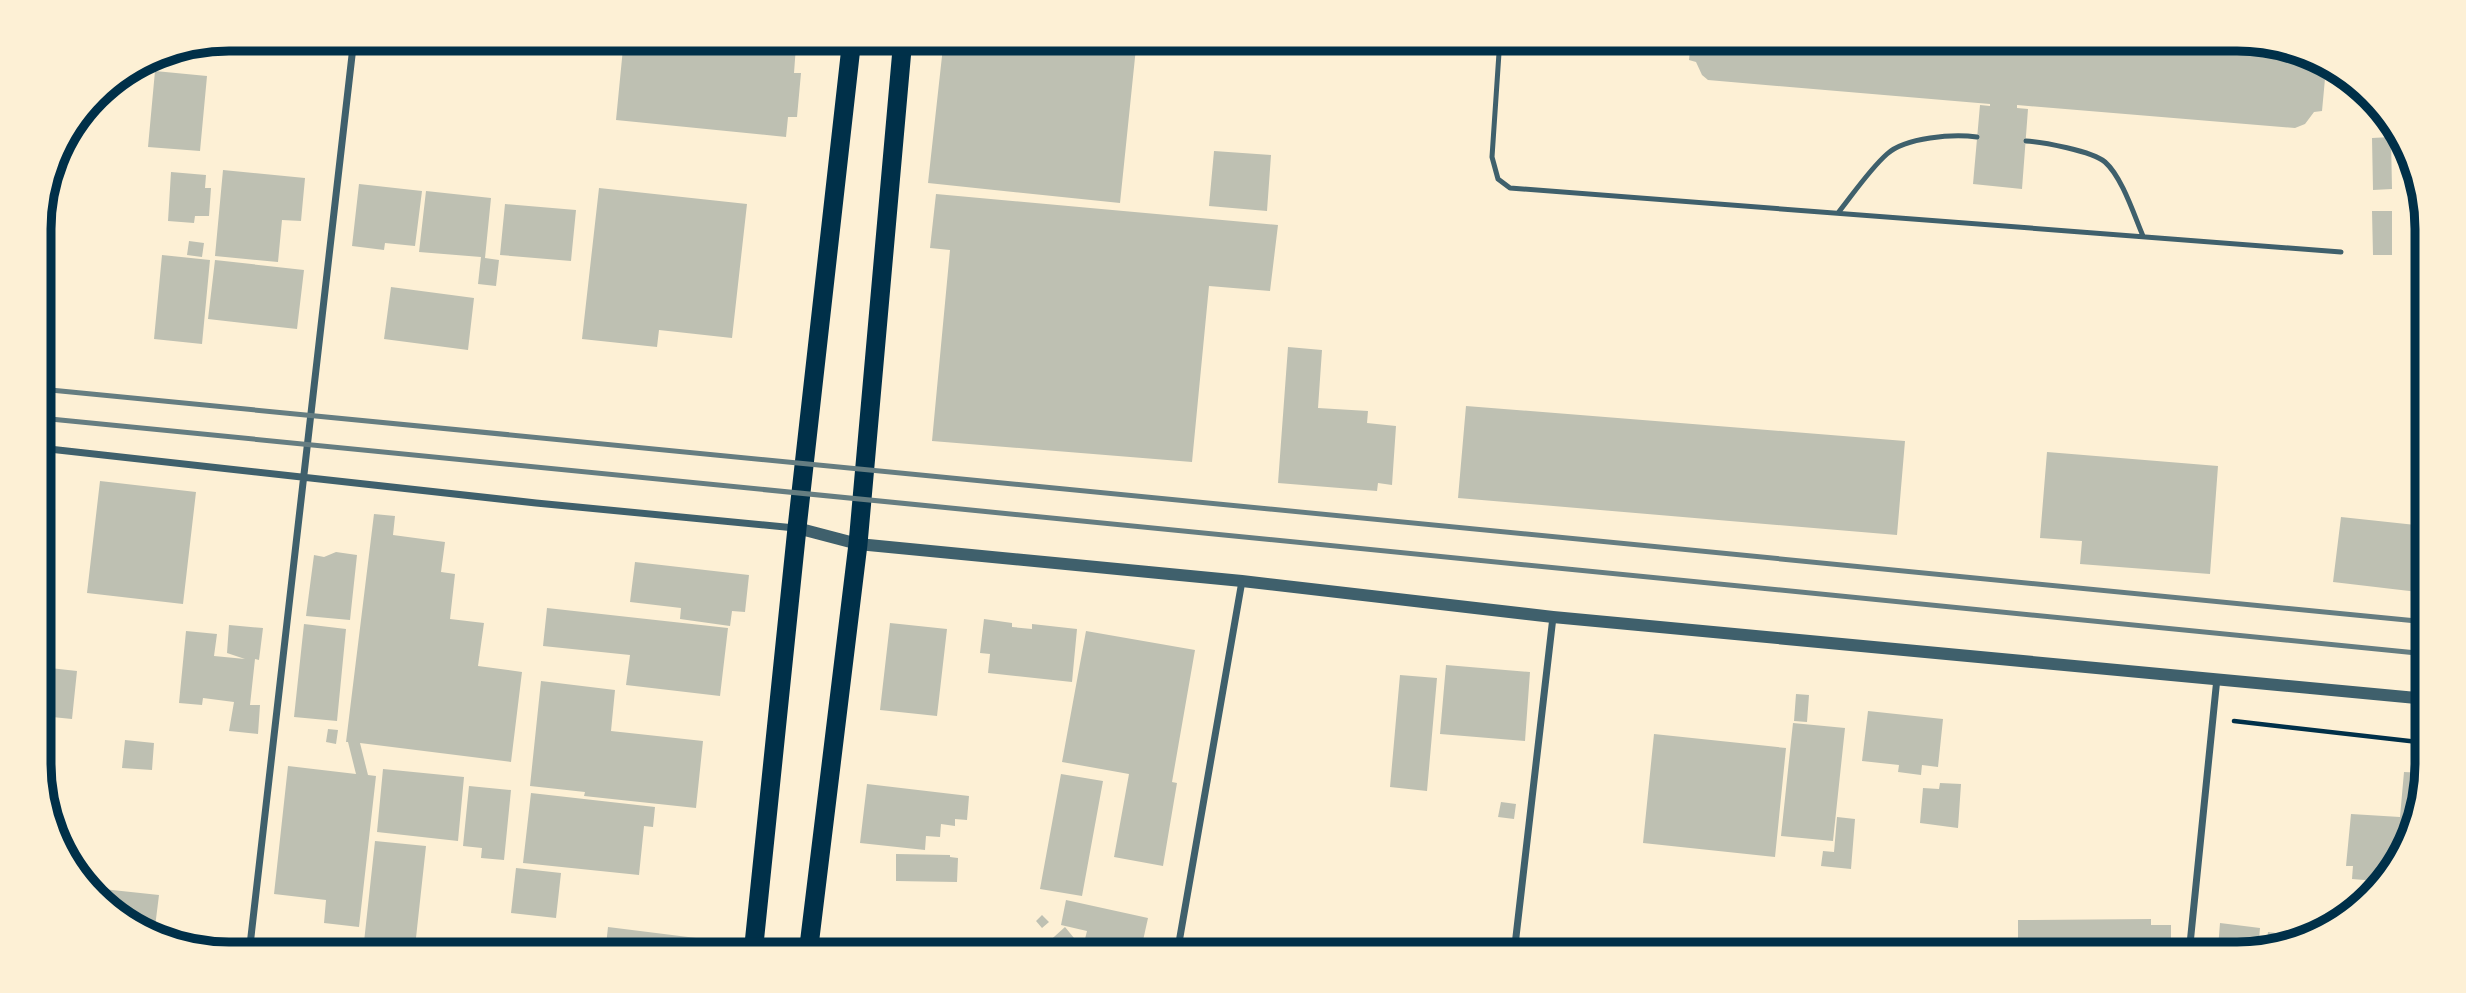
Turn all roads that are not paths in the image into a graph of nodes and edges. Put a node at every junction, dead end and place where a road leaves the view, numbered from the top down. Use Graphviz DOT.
graph roads {
  1 [pos="353,51"];
  2 [pos="851,51"];
  3 [pos="903,51"];
  4 [pos="1499,51"];
  5 [pos="1977,137"];
  6 [pos="2026,141"];
  7 [pos="1838,213"];
  8 [pos="2143,236"];
  9 [pos="2341,251"];
  10 [pos="51,449"];
  11 [pos="304,477"];
  12 [pos="797,528"];
  13 [pos="858,544"];
  14 [pos="1242,581"];
  15 [pos="1553,617"];
  16 [pos="2217,678"];
  17 [pos="2415,698"];
  18 [pos="250,942"];
  19 [pos="754,942"];
  20 [pos="808,942"];
  21 [pos="1179,942"];
  22 [pos="1515,942"];
  23 [pos="2190,942"];
  1 -- 11 [label="street"];
  2 -- 12 [label="highway"];
  3 -- 13 [label="highway"];
  4 -- 7 [label="lane"];
  5 -- 7 [label="lane"];
  6 -- 8 [label="lane"];
  7 -- 8 [label="lane"];
  8 -- 9 [label="lane"];
  10 -- 11 [label="street"];
  11 -- 12 [label="street"];
  11 -- 18 [label="street"];
  12 -- 13 [label="street"];
  12 -- 19 [label="highway"];
  13 -- 14 [label="street"];
  13 -- 20 [label="highway"];
  14 -- 15 [label="street"];
  14 -- 21 [label="street"];
  15 -- 16 [label="street"];
  15 -- 22 [label="street"];
  16 -- 17 [label="street"];
  16 -- 23 [label="street"];
}
